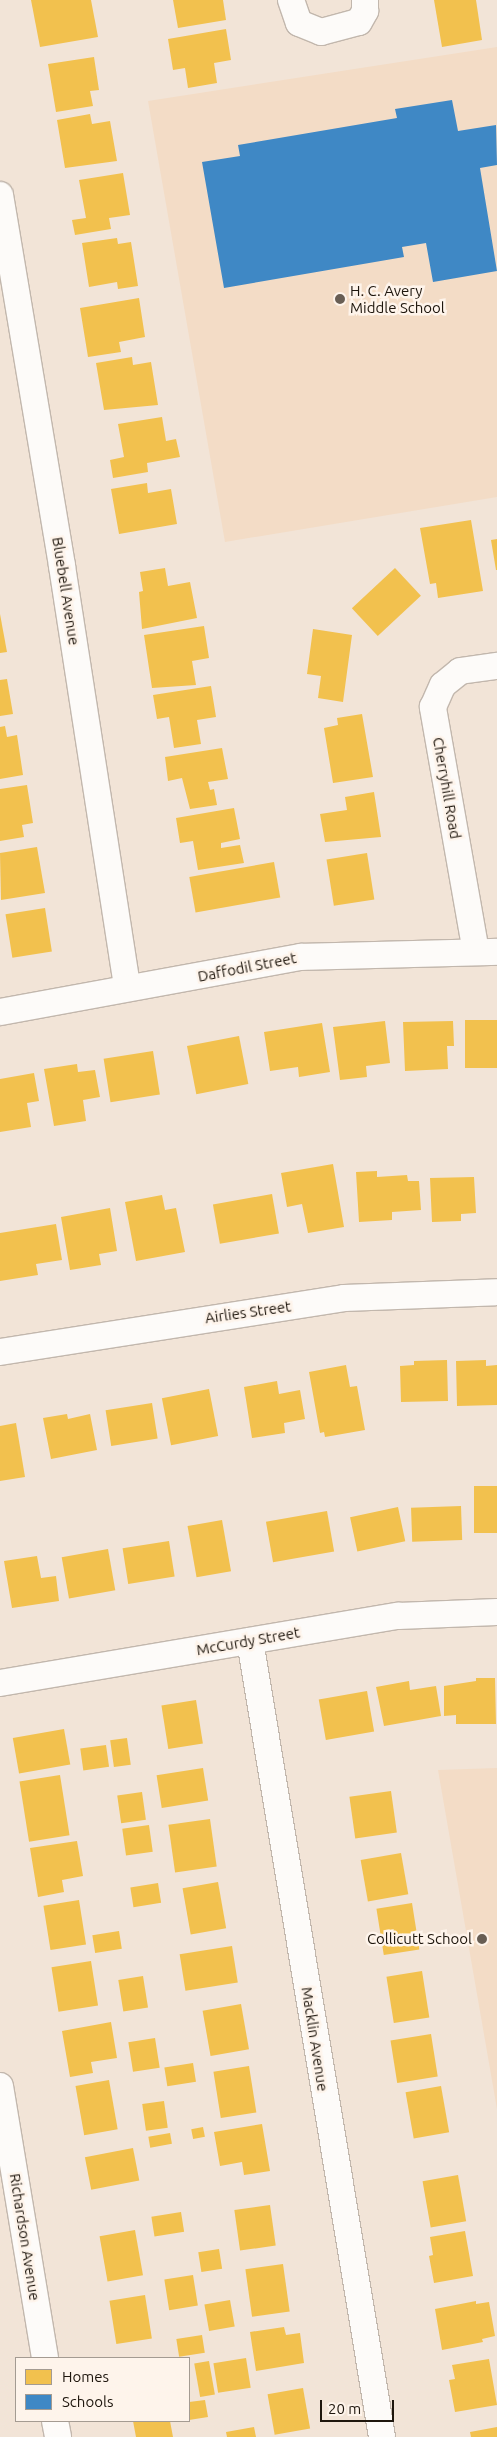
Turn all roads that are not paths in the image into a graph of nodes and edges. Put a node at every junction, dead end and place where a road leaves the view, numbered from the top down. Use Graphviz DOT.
graph roads {
  1 [pos="291,0"];
  2 [pos="365,0"];
  3 [pos="0,195"];
  4 [pos="497,666"];
  5 [pos="487,952"];
  6 [pos="127,988"];
  7 [pos="0,1012"];
  8 [pos="497,1292"];
  9 [pos="0,1352"];
  10 [pos="497,1612"];
  11 [pos="250,1641"];
  12 [pos="0,1683"];
  13 [pos="0,2086"];
  14 [pos="45,2357"];
  15 [pos="55,2422"];
  16 [pos="58,2437"];
  17 [pos="382,2437"];
  1 -- 2 [label="street"];
  3 -- 6 [label="street, Bluebell Avenue"];
  4 -- 5 [label="street, Cherryhill Road"];
  5 -- 6 [label="street, Daffodil Street"];
  6 -- 7 [label="street, Daffodil Street"];
  8 -- 9 [label="street, Airlies Street"];
  10 -- 11 [label="street, McCurdy Street"];
  11 -- 12 [label="street, McCurdy Street"];
  11 -- 17 [label="street, Macklin Avenue"];
  13 -- 14 [label="street, Richardson Avenue"];
  15 -- 16 [label="street"];
}
